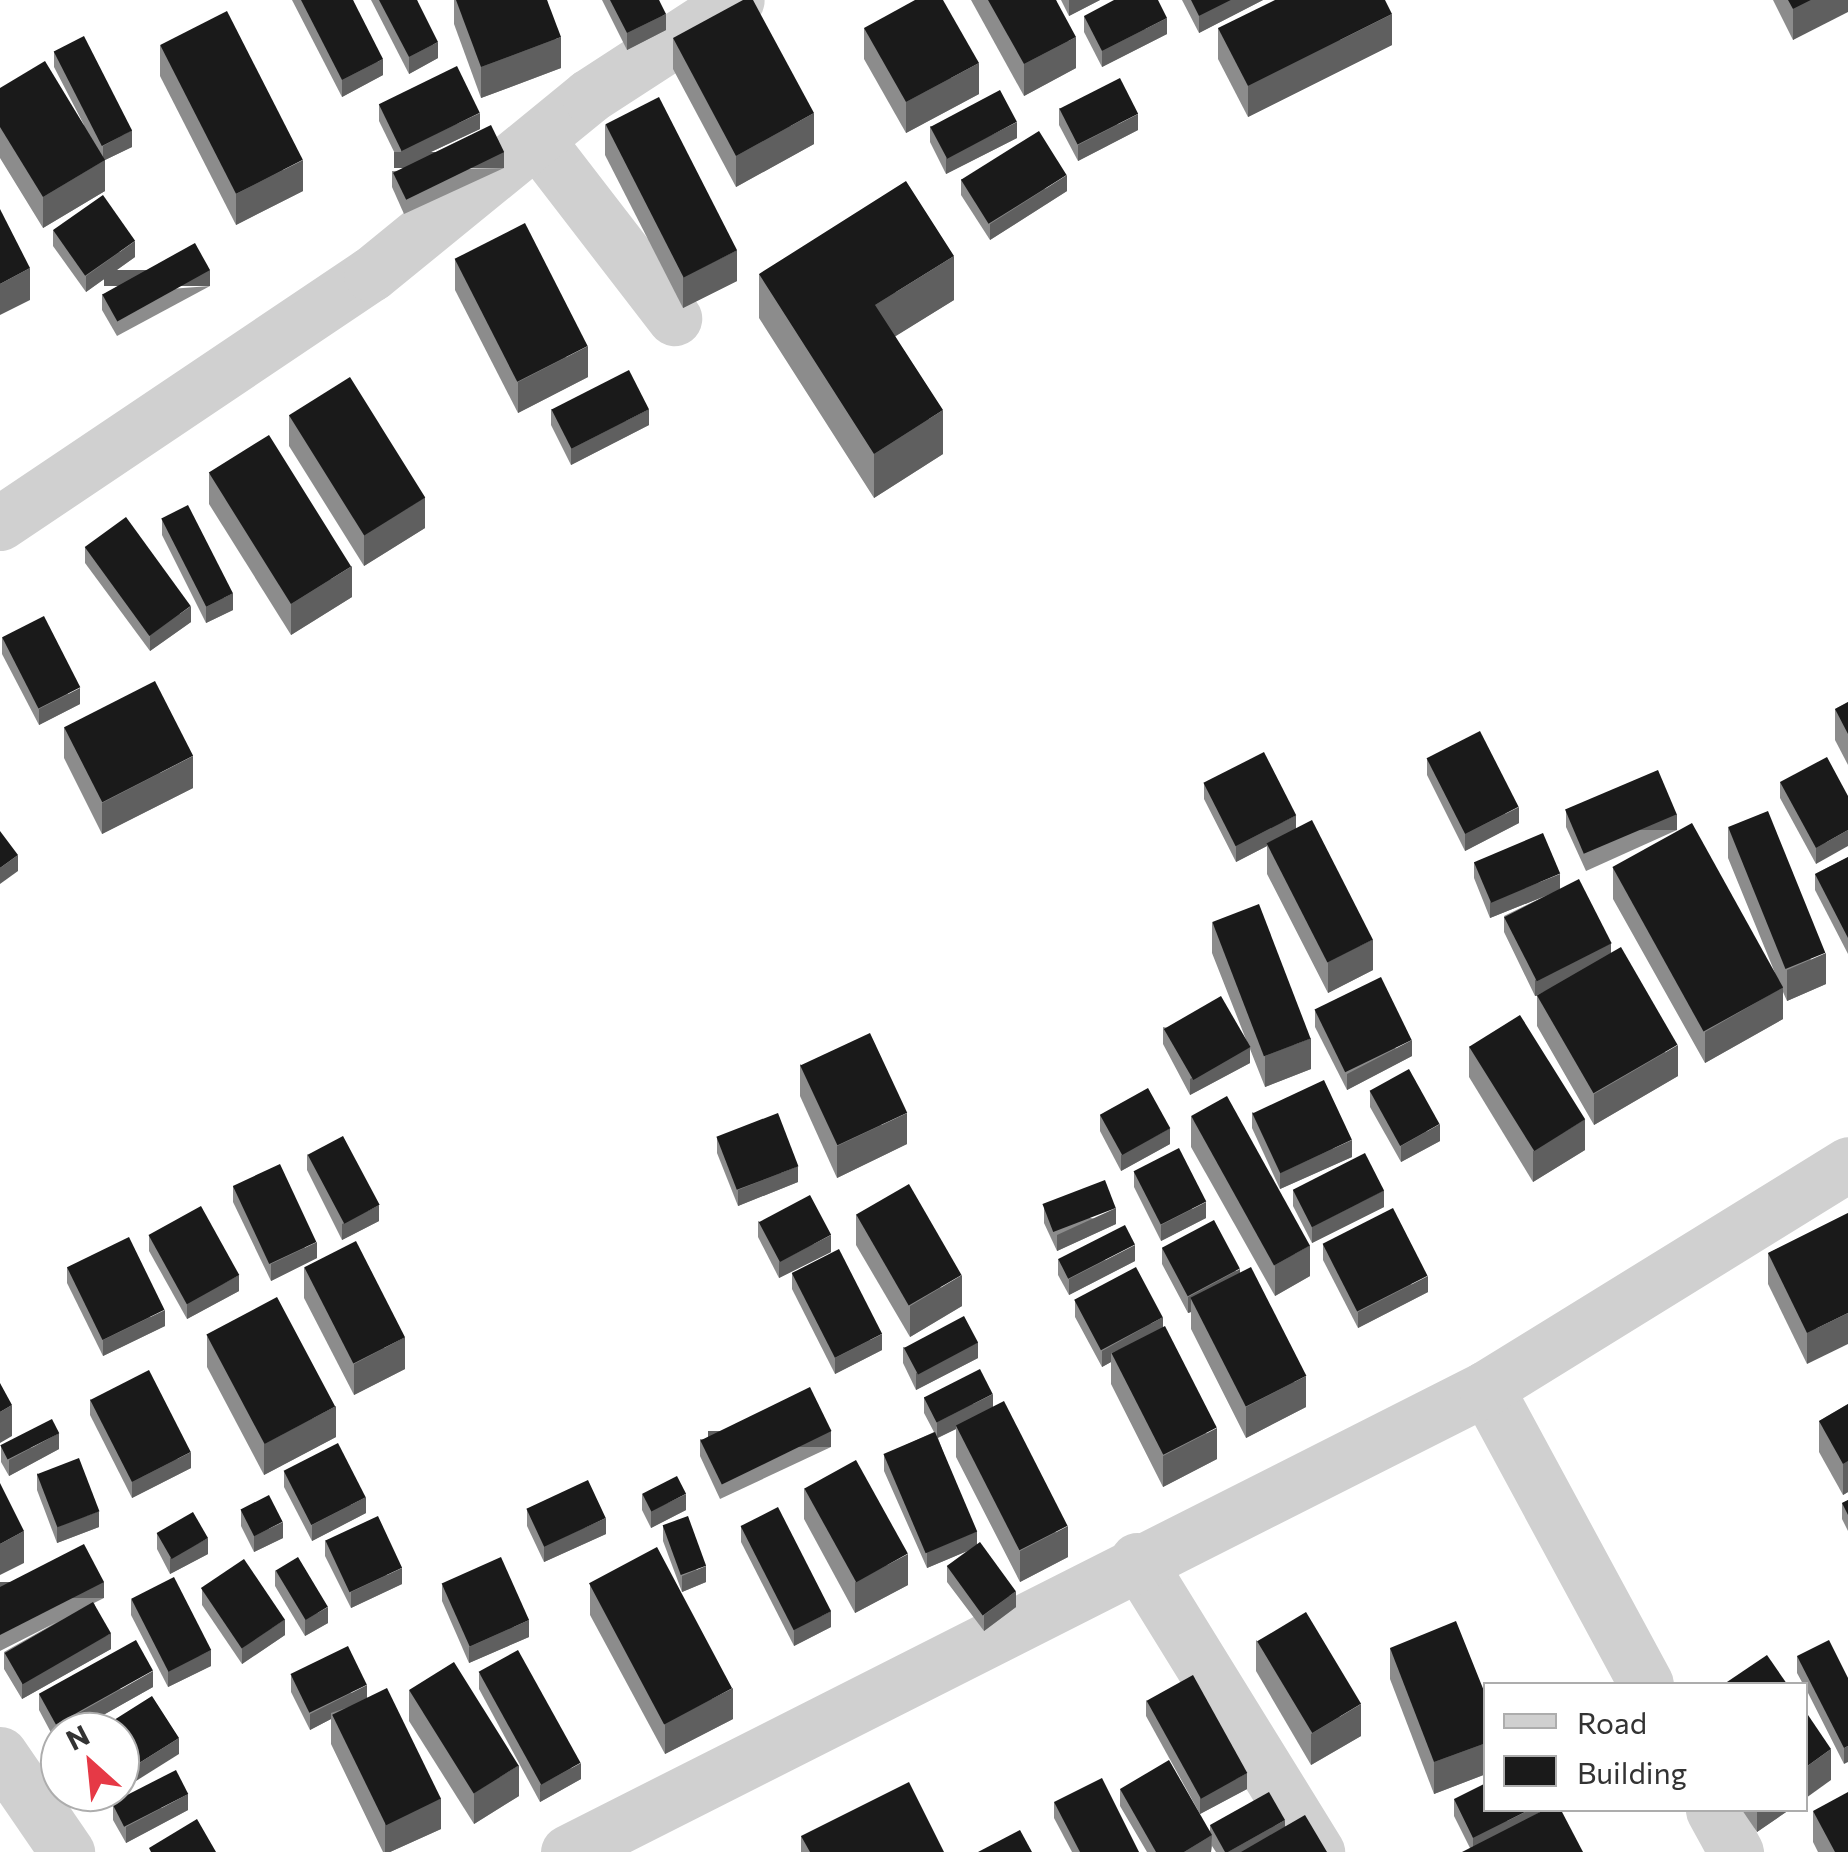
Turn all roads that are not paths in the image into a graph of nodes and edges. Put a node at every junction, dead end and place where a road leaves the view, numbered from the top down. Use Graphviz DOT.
graph roads {
  1 [pos="736,0"];
  2 [pos="536,140"];
  3 [pos="674,318"];
  4 [pos="0,523"];
  5 [pos="1848,1164"];
  6 [pos="1486,1388"];
  7 [pos="1137,1560"];
  8 [pos="1645,1682"];
  9 [pos="0,1754"];
  10 [pos="1715,1812"];
  11 [pos="68,1852"];
  12 [pos="568,1852"];
  13 [pos="1318,1852"];
  14 [pos="1736,1852"];
  1 -- 2 [label="street"];
  2 -- 3 [label="street"];
  2 -- 4 [label="street"];
  5 -- 6 [label="street"];
  6 -- 7 [label="street"];
  6 -- 8 [label="street"];
  7 -- 12 [label="street"];
  7 -- 13 [label="street"];
  9 -- 11 [label="street"];
  10 -- 14 [label="street"];
}
